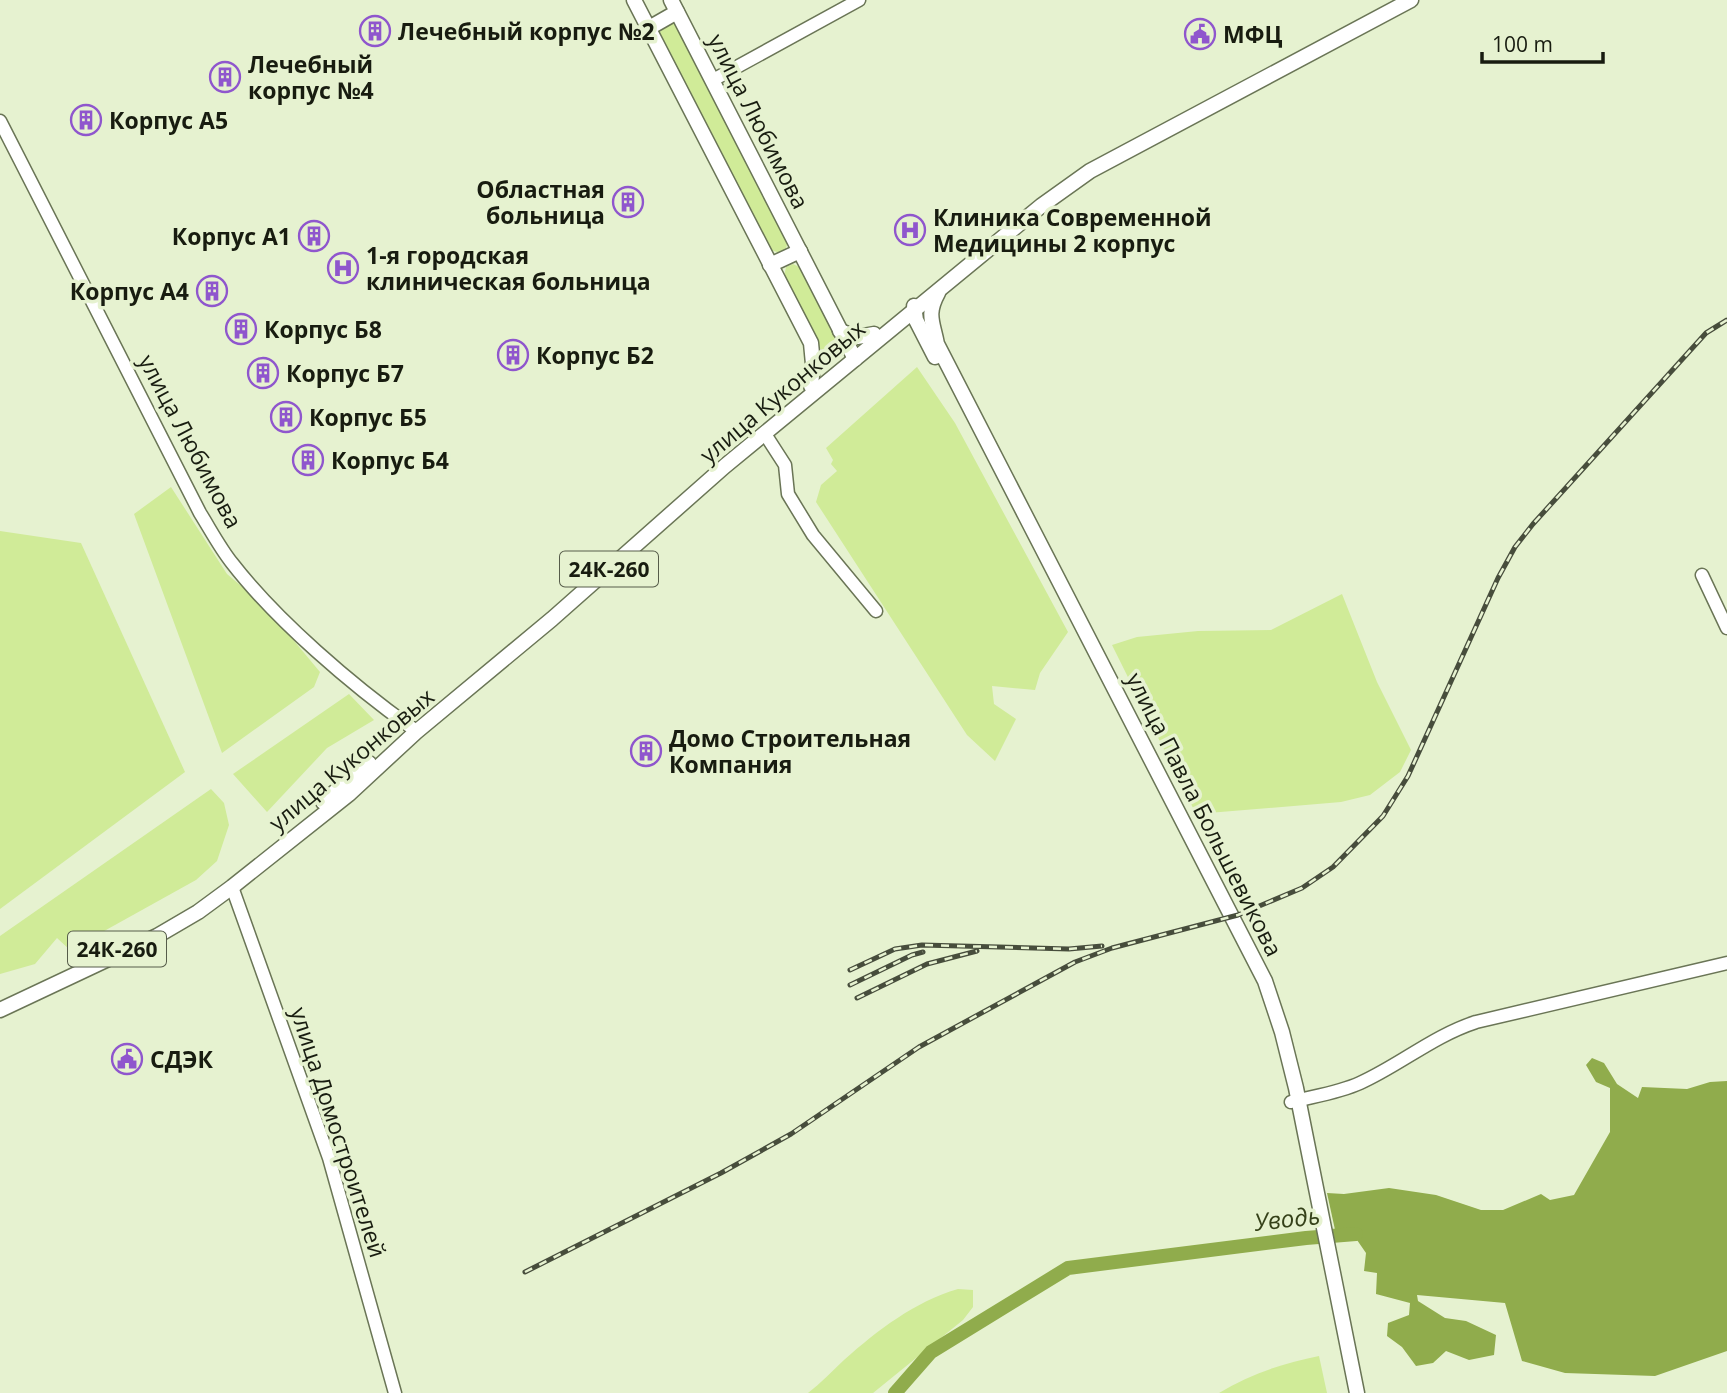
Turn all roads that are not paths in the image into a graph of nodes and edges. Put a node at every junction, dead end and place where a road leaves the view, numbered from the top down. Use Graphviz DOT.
graph roads {
  1 [pos="634,0"];
  2 [pos="859,0"];
  3 [pos="1392,0"];
  4 [pos="1410,0"];
  5 [pos="674,6"];
  6 [pos="649,27"];
  7 [pos="713,80"];
  8 [pos="0,121"];
  9 [pos="800,250"];
  10 [pos="770,265"];
  11 [pos="940,289"];
  12 [pos="915,305"];
  13 [pos="883,329"];
  14 [pos="840,331"];
  15 [pos="933,344"];
  16 [pos="853,355"];
  17 [pos="811,386"];
  18 [pos="765,434"];
  19 [pos="1702,575"];
  20 [pos="876,611"];
  21 [pos="1727,628"];
  22 [pos="414,730"];
  23 [pos="230,885"];
  24 [pos="1727,963"];
  25 [pos="0,1008"];
  26 [pos="1295,1101"];
  27 [pos="1329,1266"];
  28 [pos="395,1393"];
  29 [pos="1349,1393"];
  30 [pos="1357,1393"];
  1 -- 6 [label="main road"];
  2 -- 7 [label="street"];
  3 -- 12 [label="main road, улица Куконковых"];
  4 -- 11 [label="main road, улица Куконковых"];
  5 -- 6 [label="main road, улица Любимова"];
  5 -- 7 [label="main road, улица Любимова"];
  6 -- 10 [label="main road"];
  7 -- 9 [label="main road, улица Любимова"];
  8 -- 22 [label="street, улица Любимова"];
  9 -- 10 [label="main road"];
  9 -- 14 [label="main road, улица Любимова"];
  10 -- 17 [label="main road"];
  11 -- 12 [label="main road, улица Куконковых"];
  11 -- 15 [label="main road, улица Павла Большевикова"];
  12 -- 13 [label="main road, улица Куконковых"];
  12 -- 15 [label="main road"];
  13 -- 14 [label="main road"];
  13 -- 15 [label="main road"];
  13 -- 16 [label="main road, улица Куконковых / 24К-260"];
  14 -- 16 [label="main road, улица Любимова"];
  15 -- 26 [label="main road, улица Павла Большевикова"];
  16 -- 17 [label="main road, улица Куконковых"];
  16 -- 18 [label="main road, улица Куконковых / 24К-260"];
  17 -- 22 [label="main road, улица Куконковых"];
  18 -- 20 [label="street"];
  18 -- 22 [label="main road, улица Куконковых / 24К-260"];
  19 -- 21 [label="street"];
  22 -- 23 [label="main road, улица Куконковых / 24К-260"];
  23 -- 25 [label="main road, 24К-260"];
  23 -- 28 [label="street, улица Домостроителей"];
  24 -- 26 [label="street"];
  26 -- 27 [label="main road, улица Павла Большевикова"];
  27 -- 29 [label="main road"];
  27 -- 30 [label="main road"];
}
